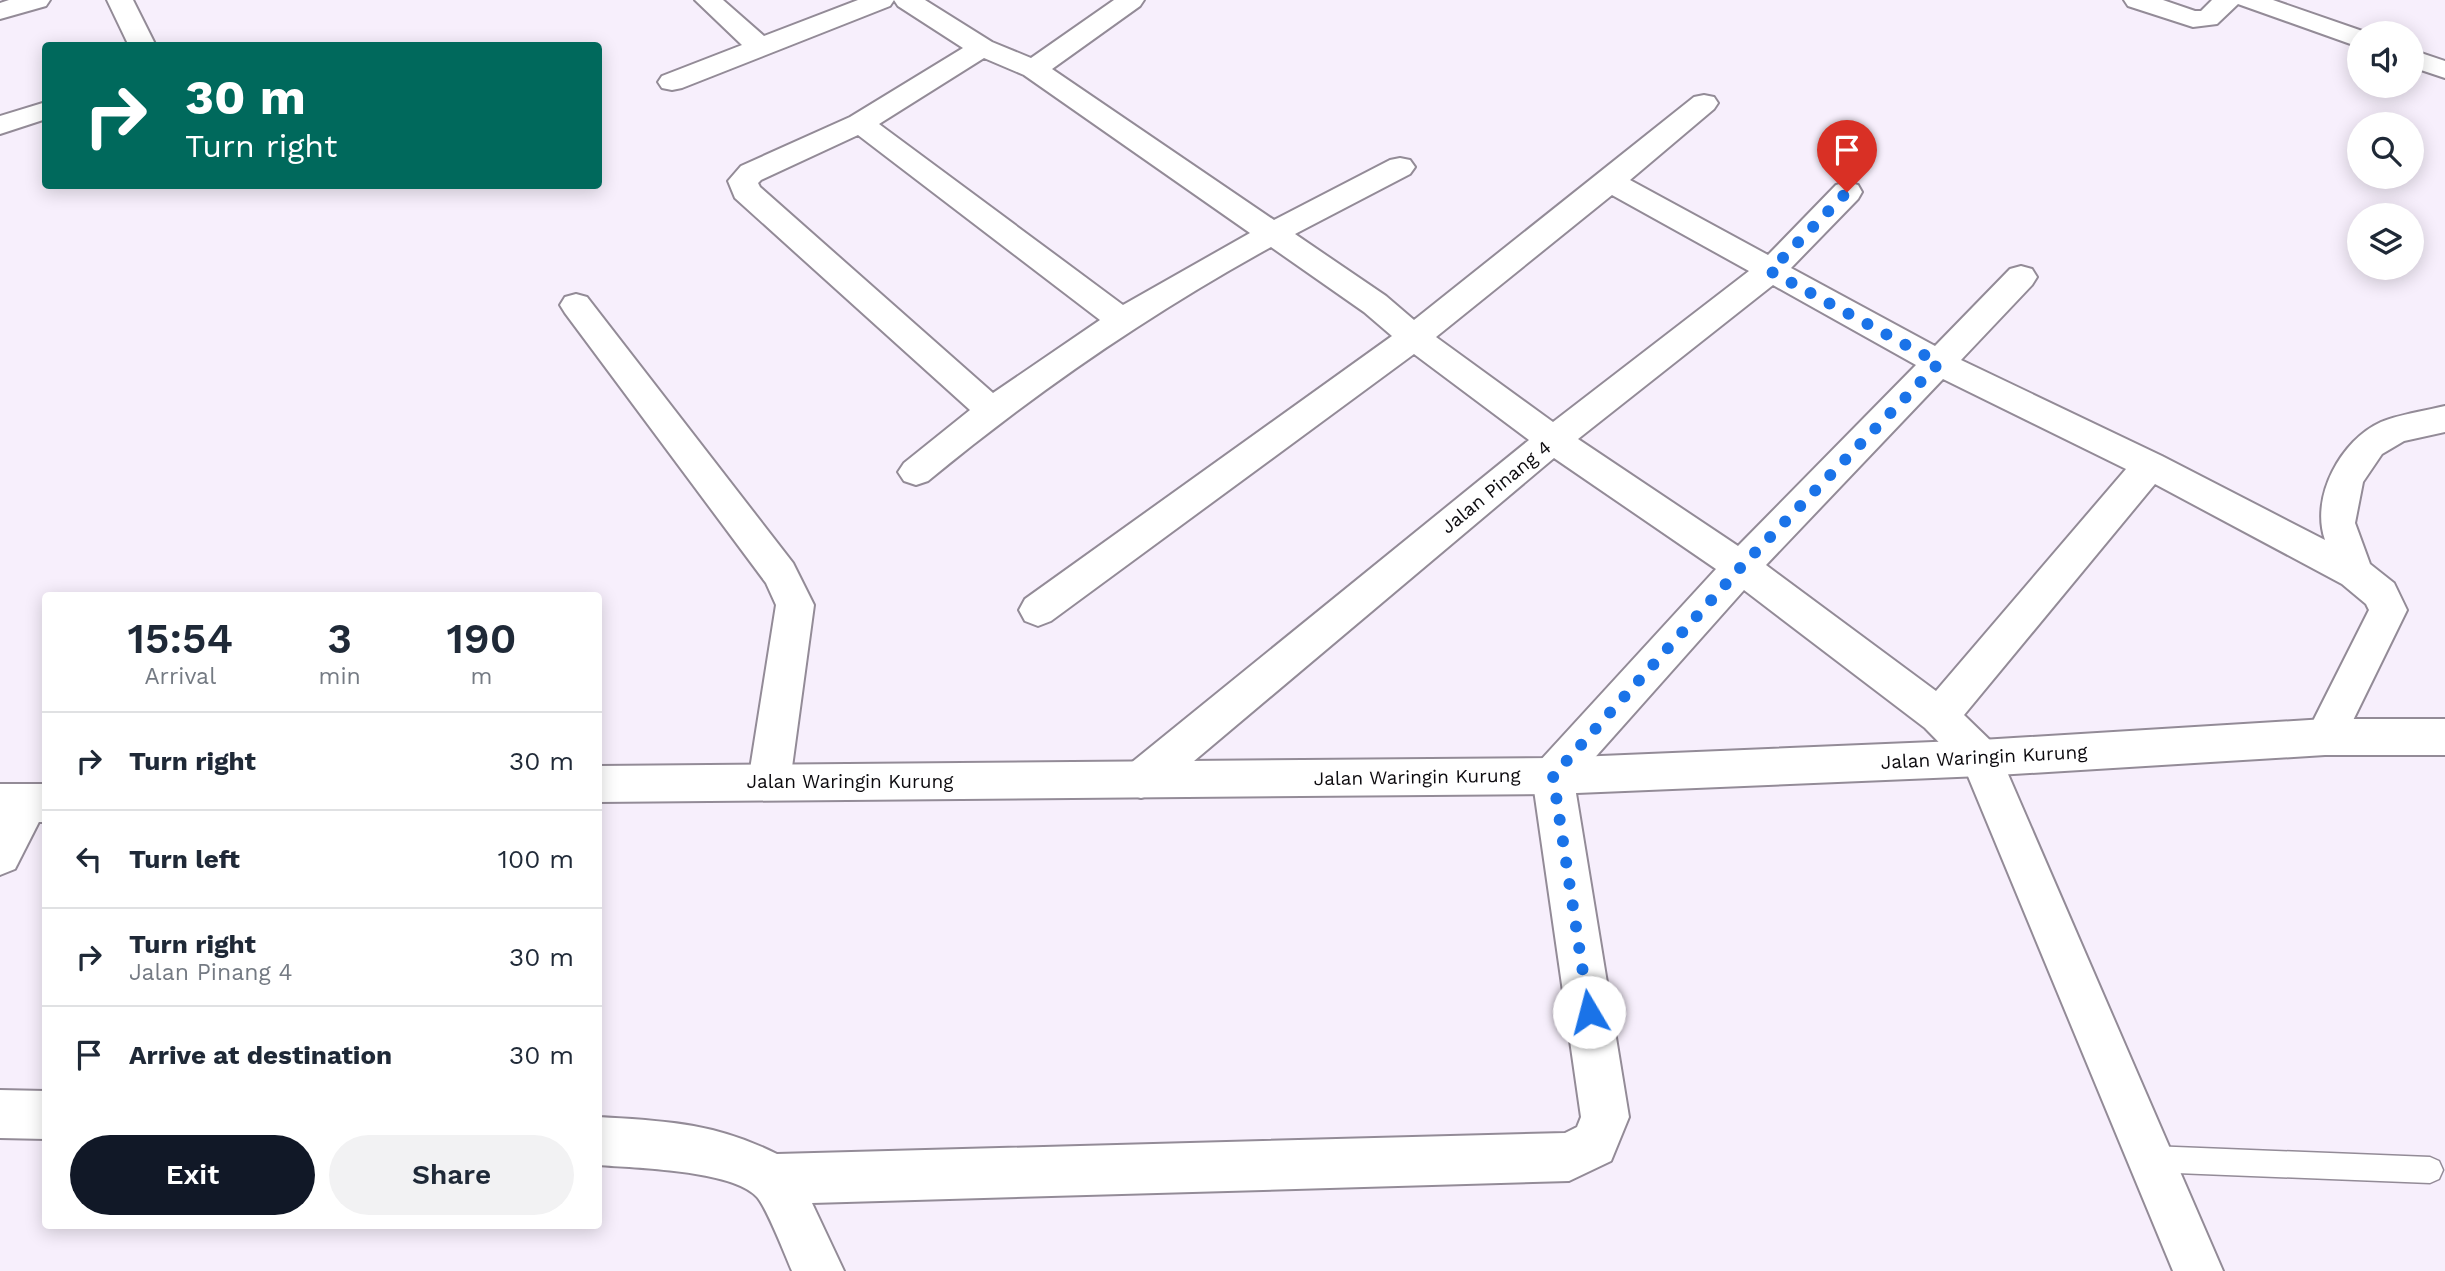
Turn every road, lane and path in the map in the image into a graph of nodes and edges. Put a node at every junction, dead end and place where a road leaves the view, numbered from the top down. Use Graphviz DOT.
graph roads {
  1 [pos="37,0"];
  2 [pos="120,0"];
  3 [pos="708,0"];
  4 [pos="881,0"];
  5 [pos="907,0"];
  6 [pos="1131,0"];
  7 [pos="2137,0"];
  8 [pos="2227,0"];
  9 [pos="2248,0"];
  10 [pos="0,11"];
  11 [pos="2347,35"];
  12 [pos="141,42"];
  13 [pos="760,47"];
  14 [pos="982,48"];
  15 [pos="2424,62"];
  16 [pos="1034,69"];
  17 [pos="2445,70"];
  18 [pos="672,82"];
  19 [pos="1704,103"];
  20 [pos="42,111"];
  21 [pos="860,123"];
  22 [pos="0,125"];
  23 [pos="1400,167"];
  24 [pos="1610,181"];
  25 [pos="1847,192"];
  26 [pos="1272,234"];
  27 [pos="1770,271"];
  28 [pos="2021,277"];
  29 [pos="576,305"];
  30 [pos="1122,320"];
  31 [pos="1414,337"];
  32 [pos="1939,363"];
  33 [pos="991,410"];
  34 [pos="2445,419"];
  35 [pos="1553,440"];
  36 [pos="2150,465"];
  37 [pos="916,472"];
  38 [pos="1741,567"];
  39 [pos="2356,573"];
  40 [pos="1038,610"];
  41 [pos="1939,716"];
  42 [pos="2325,737"];
  43 [pos="2445,737"];
  44 [pos="1981,758"];
  45 [pos="1553,776"];
  46 [pos="1140,780"];
  47 [pos="769,782"];
  48 [pos="602,784"];
  49 [pos="24,803"];
  50 [pos="0,855"];
  51 [pos="0,1114"];
  52 [pos="42,1115"];
  53 [pos="602,1141"];
  54 [pos="2151,1159"];
  55 [pos="2430,1170"];
  56 [pos="774,1179"];
  57 [pos="819,1271"];
  58 [pos="2198,1271"];
  1 -- 10 [label="street"];
  2 -- 12 [label="street"];
  3 -- 13 [label="street"];
  4 -- 13 [label="street"];
  5 -- 14 [label="street"];
  6 -- 16 [label="street"];
  7 -- 8 [label="street"];
  9 -- 11 [label="street"];
  13 -- 18 [label="street"];
  14 -- 16 [label="street"];
  14 -- 21 [label="street"];
  15 -- 17 [label="street"];
  16 -- 26 [label="street"];
  19 -- 24 [label="street"];
  20 -- 22 [label="street"];
  21 -- 30 [label="street"];
  21 -- 33 [label="street"];
  23 -- 26 [label="street"];
  24 -- 27 [label="street"];
  24 -- 31 [label="street"];
  25 -- 27 [label="street, Jalan Pinang 4"];
  26 -- 30 [label="street"];
  26 -- 31 [label="street"];
  27 -- 32 [label="street"];
  27 -- 35 [label="street, Jalan Pinang 4"];
  28 -- 32 [label="street"];
  29 -- 47 [label="street"];
  30 -- 33 [label="street"];
  31 -- 35 [label="street"];
  31 -- 40 [label="street"];
  32 -- 36 [label="street"];
  32 -- 38 [label="street"];
  33 -- 37 [label="street"];
  34 -- 39 [label="street"];
  35 -- 38 [label="street"];
  35 -- 46 [label="street, Jalan Pinang 4"];
  36 -- 39 [label="street"];
  36 -- 41 [label="street"];
  38 -- 41 [label="street"];
  38 -- 45 [label="street"];
  39 -- 42 [label="street"];
  41 -- 44 [label="street"];
  42 -- 43 [label="street, Jalan Waringin Kurung"];
  42 -- 44 [label="street, Jalan Waringin Kurung"];
  44 -- 45 [label="street, Jalan Waringin Kurung"];
  44 -- 54 [label="street"];
  45 -- 46 [label="street, Jalan Waringin Kurung"];
  45 -- 56 [label="street"];
  46 -- 47 [label="street, Jalan Waringin Kurung"];
  47 -- 48 [label="street, Jalan Waringin Kurung"];
  49 -- 50 [label="street"];
  51 -- 52 [label="street"];
  53 -- 56 [label="street"];
  54 -- 55 [label="lane"];
  54 -- 58 [label="street"];
  56 -- 57 [label="street"];
}
